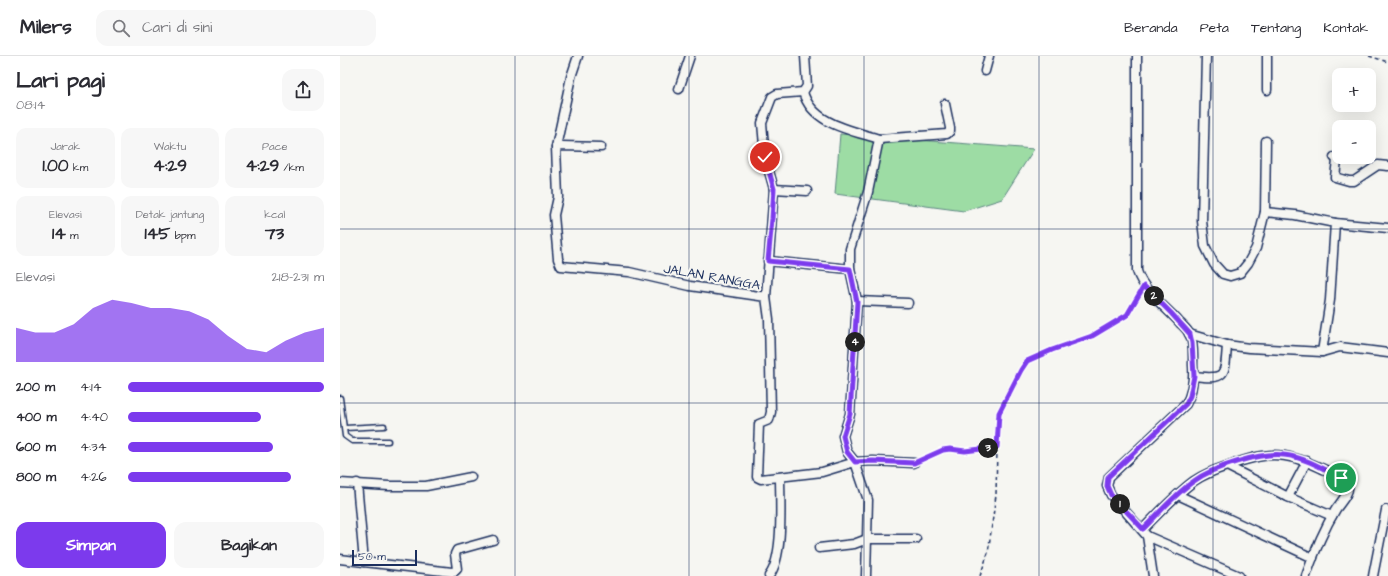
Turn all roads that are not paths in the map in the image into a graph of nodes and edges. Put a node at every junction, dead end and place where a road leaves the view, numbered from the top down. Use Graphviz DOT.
graph roads {
  1 [pos="578,56"];
  2 [pos="690,56"];
  3 [pos="805,56"];
  4 [pos="989,56"];
  5 [pos="1137,56"];
  6 [pos="1206,56"];
  7 [pos="1267,56"];
  8 [pos="985,71"];
  9 [pos="679,89"];
  10 [pos="1267,90"];
  11 [pos="803,92"];
  12 [pos="945,104"];
  13 [pos="879,139"];
  14 [pos="1266,141"];
  15 [pos="556,147"];
  16 [pos="601,147"];
  17 [pos="1337,164"];
  18 [pos="1388,166"];
  19 [pos="774,189"];
  20 [pos="807,191"];
  21 [pos="1265,212"];
  22 [pos="1335,226"];
  23 [pos="1388,228"];
  24 [pos="768,261"];
  25 [pos="850,269"];
  26 [pos="766,297"];
  27 [pos="857,302"];
  28 [pos="908,303"];
  29 [pos="1190,334"];
  30 [pos="1228,345"];
  31 [pos="1322,352"];
  32 [pos="1388,353"];
  33 [pos="1194,376"];
  34 [pos="340,398"];
  35 [pos="384,426"];
  36 [pos="345,428"];
  37 [pos="388,441"];
  38 [pos="1307,461"];
  39 [pos="855,462"];
  40 [pos="914,463"];
  41 [pos="1227,466"];
  42 [pos="471,477"];
  43 [pos="780,477"];
  44 [pos="340,483"];
  45 [pos="357,483"];
  46 [pos="1178,495"];
  47 [pos="1288,496"];
  48 [pos="1386,510"];
  49 [pos="1332,516"];
  50 [pos="1145,532"];
  51 [pos="867,539"];
  52 [pos="916,539"];
  53 [pos="493,540"];
  54 [pos="819,548"];
  55 [pos="1313,558"];
  56 [pos="340,559"];
  57 [pos="364,562"];
  58 [pos="769,576"];
  59 [pos="866,576"];
  60 [pos="1153,576"];
  61 [pos="1240,576"];
  62 [pos="1306,576"];
  63 [pos="1373,576"];
  1 -- 15 [label="street, JALAN RANGGA"];
  2 -- 9 [label="street"];
  3 -- 11 [label="street"];
  4 -- 8 [label="street"];
  5 -- 29 [label="street"];
  6 -- 21 [label="street"];
  7 -- 10 [label="street"];
  11 -- 13 [label="street"];
  11 -- 19 [label="street"];
  12 -- 13 [label="street"];
  13 -- 25 [label="street"];
  14 -- 21 [label="street"];
  15 -- 16 [label="street"];
  15 -- 26 [label="street, JALAN RANGGA"];
  17 -- 18 [label="street"];
  19 -- 20 [label="street"];
  19 -- 24 [label="street"];
  21 -- 22 [label="street"];
  22 -- 23 [label="street"];
  22 -- 31 [label="street"];
  24 -- 25 [label="street"];
  24 -- 26 [label="street"];
  25 -- 27 [label="street"];
  26 -- 43 [label="street, JALAN RANGGA"];
  27 -- 28 [label="street"];
  27 -- 39 [label="street"];
  29 -- 30 [label="street"];
  29 -- 33 [label="street"];
  30 -- 31 [label="street"];
  30 -- 33 [label="street"];
  31 -- 32 [label="street"];
  33 -- 50 [label="street"];
  34 -- 36 [label="lane"];
  35 -- 36 [label="lane"];
  36 -- 37 [label="lane"];
  38 -- 41 [label="street"];
  38 -- 47 [label="street"];
  38 -- 49 [label="street"];
  39 -- 40 [label="street, JALAN RANGGA"];
  39 -- 43 [label="street, JALAN RANGGA"];
  39 -- 51 [label="street"];
  41 -- 46 [label="street"];
  41 -- 47 [label="street"];
  42 -- 45 [label="street"];
  43 -- 58 [label="street"];
  44 -- 45 [label="street"];
  45 -- 57 [label="street"];
  46 -- 50 [label="street"];
  46 -- 55 [label="street"];
  47 -- 49 [label="street"];
  48 -- 63 [label="street"];
  49 -- 55 [label="street"];
  50 -- 60 [label="street"];
  50 -- 61 [label="street"];
  51 -- 52 [label="street"];
  51 -- 54 [label="street"];
  51 -- 59 [label="street"];
  53 -- 57 [label="street"];
  55 -- 62 [label="street"];
  56 -- 57 [label="street"];
}
